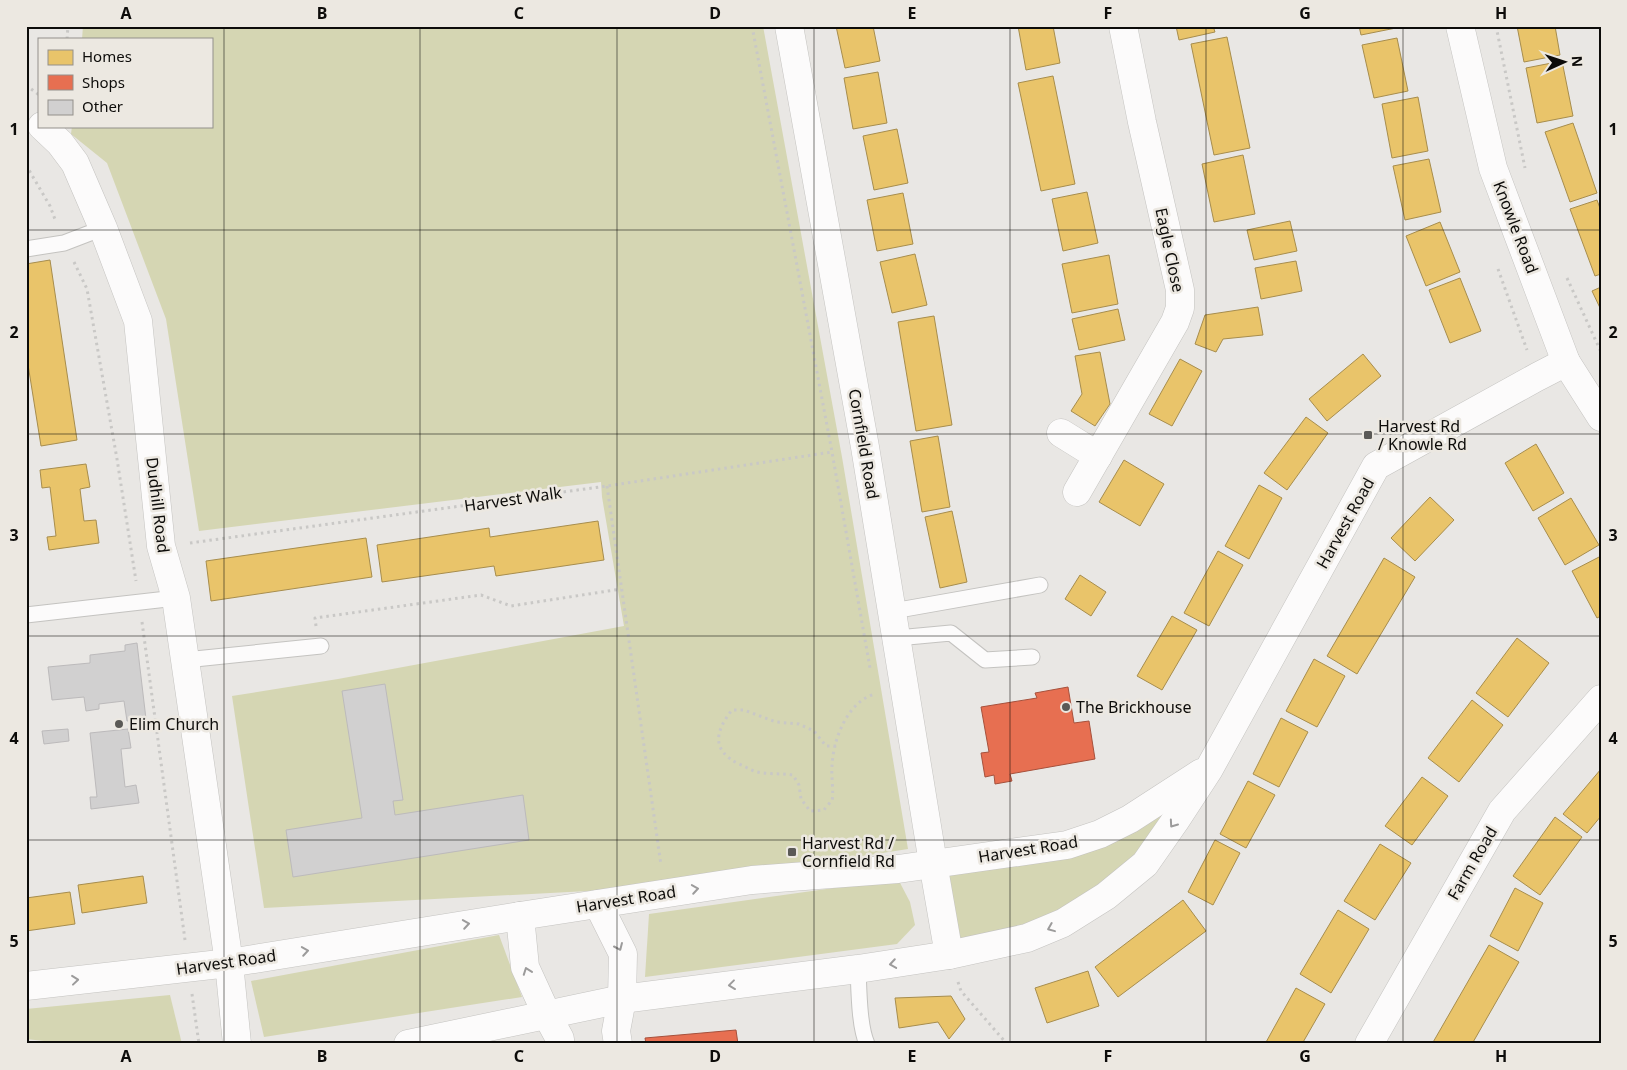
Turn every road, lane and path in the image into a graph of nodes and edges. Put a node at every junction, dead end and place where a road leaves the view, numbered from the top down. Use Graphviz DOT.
graph roads {
  1 [pos="752,26"];
  2 [pos="789,26"];
  3 [pos="1123,26"];
  4 [pos="1460,26"];
  5 [pos="1496,26"];
  6 [pos="26,84"];
  7 [pos="38,94"];
  8 [pos="26,111"];
  9 [pos="38,122"];
  10 [pos="44,128"];
  11 [pos="1526,172"];
  12 [pos="103,228"];
  13 [pos="26,249"];
  14 [pos="1565,273"];
  15 [pos="1601,352"];
  16 [pos="1566,362"];
  17 [pos="1601,418"];
  18 [pos="1061,433"];
  19 [pos="865,447"];
  20 [pos="832,452"];
  21 [pos="1098,456"];
  22 [pos="607,486"];
  23 [pos="1077,492"];
  24 [pos="161,546"];
  25 [pos="1040,585"];
  26 [pos="621,589"];
  27 [pos="176,598"];
  28 [pos="892,611"];
  29 [pos="26,615"];
  30 [pos="897,638"];
  31 [pos="321,646"];
  32 [pos="1032,657"];
  33 [pos="185,660"];
  34 [pos="871,676"];
  35 [pos="1601,699"];
  36 [pos="876,703"];
  37 [pos="836,746"];
  38 [pos="1209,769"];
  39 [pos="933,863"];
  40 [pos="663,873"];
  41 [pos="598,904"];
  42 [pos="520,916"];
  43 [pos="949,955"];
  44 [pos="228,963"];
  45 [pos="858,969"];
  46 [pos="26,986"];
  47 [pos="622,999"];
  48 [pos="547,1015"];
  49 [pos="237,1044"];
  50 [pos="408,1044"];
  51 [pos="560,1044"];
  52 [pos="618,1044"];
  53 [pos="867,1044"];
  54 [pos="1007,1044"];
  55 [pos="1369,1044"];
  1 -- 20 [label="path"];
  2 -- 19 [label="street, Cornfield Road"];
  3 -- 21 [label="street, Eagle Close"];
  4 -- 16 [label="street, Knowle Road"];
  5 -- 11 [label="path"];
  6 -- 7 [label="path"];
  8 -- 9 [label="street"];
  10 -- 12 [label="street, Dudhill Road"];
  12 -- 13 [label="lane"];
  12 -- 24 [label="street, Dudhill Road"];
  14 -- 15 [label="path"];
  16 -- 17 [label="street, Knowle Road"];
  16 -- 38 [label="street, Harvest Road"];
  18 -- 21 [label="street"];
  19 -- 20 [label="path, Harvest Walk"];
  19 -- 28 [label="street, Cornfield Road"];
  20 -- 22 [label="path, Harvest Walk"];
  20 -- 34 [label="path"];
  21 -- 23 [label="street, Eagle Close"];
  22 -- 24 [label="path, Harvest Walk"];
  22 -- 26 [label="path"];
  24 -- 27 [label="street, Dudhill Road"];
  25 -- 28 [label="lane"];
  26 -- 31 [label="path"];
  26 -- 40 [label="path"];
  27 -- 29 [label="lane"];
  27 -- 33 [label="street, Dudhill Road"];
  28 -- 30 [label="street, Cornfield Road"];
  30 -- 32 [label="lane"];
  30 -- 39 [label="street, Cornfield Road"];
  31 -- 33 [label="lane"];
  33 -- 44 [label="street, Dudhill Road"];
  35 -- 55 [label="street, Farm Road"];
  36 -- 37 [label="path"];
  37 -- 37 [label="path"];
  38 -- 39 [label="street, Harvest Road"];
  38 -- 43 [label="street, Harvest Road, one-way"];
  41 -- 39 [label="street, Harvest Road, one-way"];
  39 -- 43 [label="street, Cornfield Road"];
  41 -- 42 [label="street, Harvest Road"];
  41 -- 47 [label="street, one-way"];
  44 -- 42 [label="street, Harvest Road, one-way"];
  48 -- 42 [label="street, one-way"];
  43 -- 45 [label="street, Harvest Road, one-way"];
  43 -- 54 [label="path"];
  46 -- 44 [label="street, Harvest Road, one-way"];
  44 -- 49 [label="street, Dudhill Road"];
  45 -- 47 [label="street, Harvest Road, one-way"];
  45 -- 53 [label="lane"];
  47 -- 48 [label="street, Harvest Road"];
  47 -- 52 [label="street"];
  48 -- 50 [label="street, Harvest Road"];
  48 -- 51 [label="street"];
}
